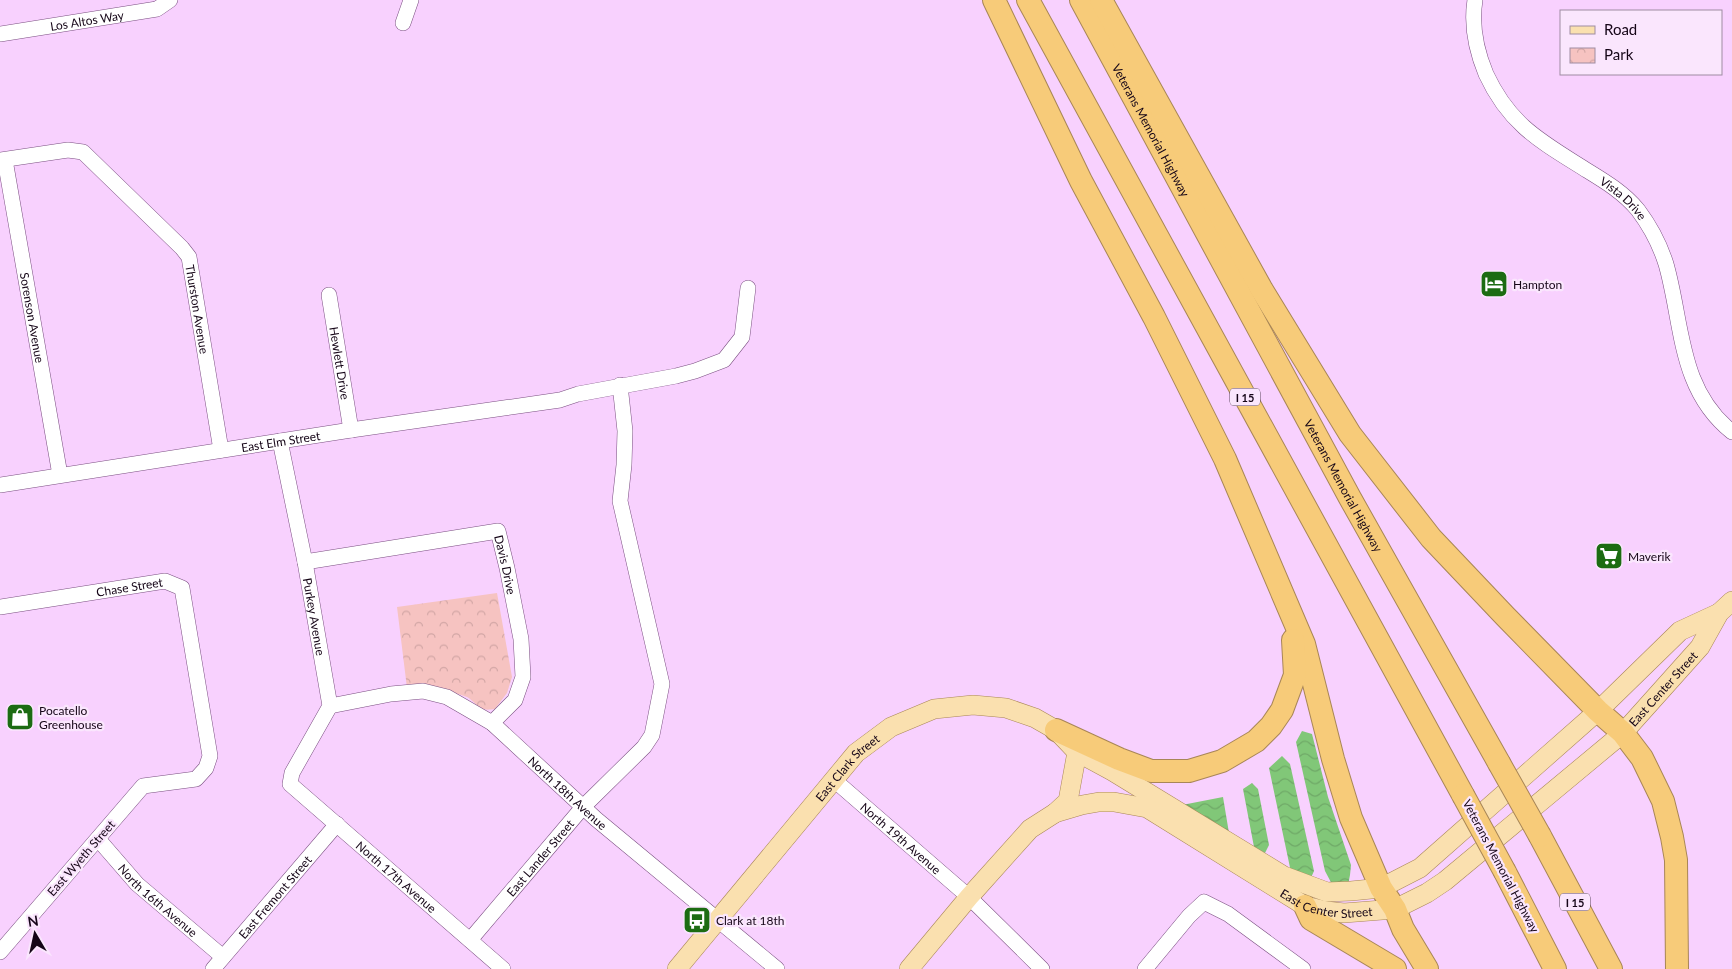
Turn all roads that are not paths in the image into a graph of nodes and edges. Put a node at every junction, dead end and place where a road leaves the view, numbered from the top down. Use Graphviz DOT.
graph roads {
  1 [pos="170,0"];
  2 [pos="411,0"];
  3 [pos="994,0"];
  4 [pos="1028,0"];
  5 [pos="1081,0"];
  6 [pos="1100,0"];
  7 [pos="1475,0"];
  8 [pos="403,23"];
  9 [pos="0,34"];
  10 [pos="2,160"];
  11 [pos="748,288"];
  12 [pos="330,295"];
  13 [pos="620,386"];
  14 [pos="351,430"];
  15 [pos="1732,432"];
  16 [pos="280,441"];
  17 [pos="221,450"];
  18 [pos="60,475"];
  19 [pos="0,485"];
  20 [pos="305,562"];
  21 [pos="0,607"];
  22 [pos="1287,607"];
  23 [pos="1726,607"];
  24 [pos="330,706"];
  25 [pos="1598,710"];
  26 [pos="492,722"];
  27 [pos="1056,730"];
  28 [pos="1623,733"];
  29 [pos="1077,752"];
  30 [pos="833,779"];
  31 [pos="143,786"];
  32 [pos="583,807"];
  33 [pos="1055,813"];
  34 [pos="337,824"];
  35 [pos="98,839"];
  36 [pos="1381,888"];
  37 [pos="969,897"];
  38 [pos="1305,906"];
  39 [pos="1395,910"];
  40 [pos="718,920"];
  41 [pos="470,940"];
  42 [pos="0,952"];
  43 [pos="223,957"];
  44 [pos="213,969"];
  45 [pos="503,969"];
  46 [pos="677,969"];
  47 [pos="776,969"];
  48 [pos="909,969"];
  49 [pos="1042,969"];
  50 [pos="1145,969"];
  51 [pos="1303,969"];
  52 [pos="1395,969"];
  53 [pos="1426,969"];
  54 [pos="1555,969"];
  55 [pos="1611,969"];
  56 [pos="1677,969"];
  1 -- 9 [label="street, Los Altos Way"];
  2 -- 8 [label="street"];
  3 -- 22 [label="highway"];
  4 -- 54 [label="highway, Veterans Memorial Highway / I 15, bridge"];
  5 -- 55 [label="highway, Veterans Memorial Highway / I 15, bridge"];
  6 -- 25 [label="highway"];
  7 -- 15 [label="street, Vista Drive"];
  10 -- 17 [label="street, Thurston Avenue"];
  10 -- 18 [label="street, Sorenson Avenue"];
  11 -- 13 [label="street, East Elm Street"];
  12 -- 14 [label="street, Hewlett Drive"];
  13 -- 14 [label="street, East Elm Street"];
  13 -- 32 [label="street, East Lander Street"];
  14 -- 16 [label="street, East Elm Street"];
  16 -- 17 [label="street, East Elm Street"];
  16 -- 20 [label="street, Purkey Avenue"];
  17 -- 18 [label="street, East Elm Street"];
  18 -- 19 [label="street, East Elm Street"];
  20 -- 24 [label="street, Purkey Avenue"];
  20 -- 26 [label="street, Davis Drive"];
  21 -- 31 [label="street, Chase Street"];
  22 -- 27 [label="highway"];
  22 -- 36 [label="highway"];
  23 -- 25 [label="main road, East Center Street"];
  23 -- 28 [label="main road, East Center Street"];
  24 -- 26 [label="street, North 18th Avenue"];
  24 -- 34 [label="street, North 17th Avenue"];
  25 -- 28 [label="highway"];
  25 -- 36 [label="main road, East Center Street"];
  26 -- 32 [label="street, North 18th Avenue"];
  27 -- 29 [label="main road, East Clark Street"];
  27 -- 30 [label="main road, East Clark Street"];
  28 -- 39 [label="main road, East Center Street"];
  28 -- 56 [label="highway"];
  29 -- 33 [label="main road"];
  29 -- 36 [label="main road, East Center Street"];
  30 -- 37 [label="street, North 19th Avenue"];
  30 -- 40 [label="main road, East Clark Street"];
  31 -- 35 [label="street, East Wyeth Street"];
  32 -- 40 [label="street, North 18th Avenue"];
  32 -- 41 [label="street, East Lander Street"];
  33 -- 37 [label="main road, East Center Street"];
  33 -- 38 [label="main road, East Center Street"];
  34 -- 41 [label="street, North 17th Avenue"];
  34 -- 43 [label="street, East Fremont Street"];
  35 -- 42 [label="street, East Wyeth Street"];
  35 -- 43 [label="street, North 16th Avenue"];
  36 -- 39 [label="highway"];
  37 -- 48 [label="main road, East Center Street"];
  37 -- 49 [label="street, North 19th Avenue"];
  38 -- 39 [label="main road, East Center Street"];
  38 -- 52 [label="highway"];
  39 -- 53 [label="highway"];
  40 -- 46 [label="main road, East Clark Street"];
  40 -- 47 [label="street, North 18th Avenue"];
  41 -- 45 [label="street, North 17th Avenue"];
  43 -- 44 [label="street, East Fremont Street"];
  50 -- 51 [label="street"];
}
